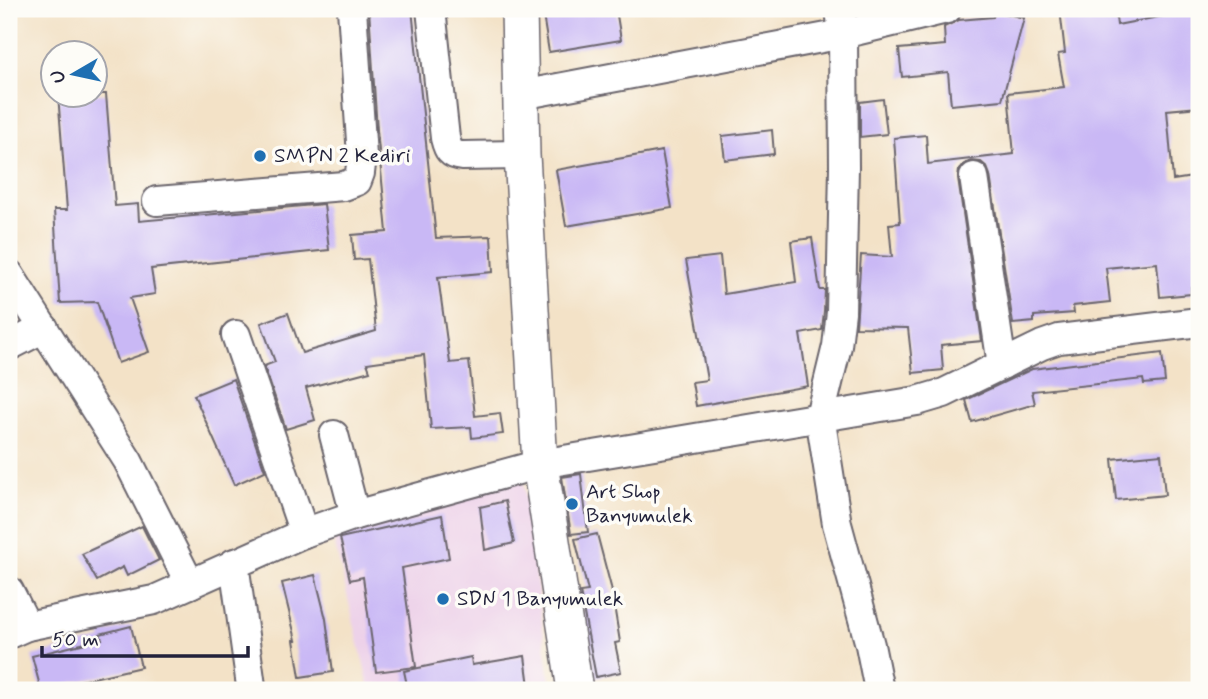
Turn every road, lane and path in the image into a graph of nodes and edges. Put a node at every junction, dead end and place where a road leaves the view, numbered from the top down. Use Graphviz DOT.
graph roads {
  1 [pos="352,9"];
  2 [pos="431,9"];
  3 [pos="519,9"];
  4 [pos="947,9"];
  5 [pos="842,21"];
  6 [pos="521,95"];
  7 [pos="522,155"];
  8 [pos="974,177"];
  9 [pos="157,201"];
  10 [pos="9,274"];
  11 [pos="1199,322"];
  12 [pos="44,328"];
  13 [pos="236,335"];
  14 [pos="9,346"];
  15 [pos="1002,365"];
  16 [pos="820,416"];
  17 [pos="334,435"];
  18 [pos="540,464"];
  19 [pos="355,515"];
  20 [pos="304,533"];
  21 [pos="234,562"];
  22 [pos="190,584"];
  23 [pos="9,591"];
  24 [pos="18,630"];
  25 [pos="251,686"];
  26 [pos="575,690"];
  27 [pos="879,690"];
  1 -- 9 [label="street"];
  2 -- 7 [label="street"];
  3 -- 6 [label="main road"];
  4 -- 5 [label="street"];
  5 -- 6 [label="street"];
  5 -- 16 [label="street"];
  6 -- 7 [label="main road"];
  7 -- 18 [label="main road"];
  8 -- 15 [label="street"];
  10 -- 12 [label="street"];
  11 -- 15 [label="street"];
  12 -- 14 [label="street"];
  12 -- 22 [label="street"];
  13 -- 20 [label="street"];
  15 -- 16 [label="street"];
  16 -- 18 [label="street"];
  16 -- 27 [label="street"];
  17 -- 19 [label="street"];
  18 -- 19 [label="street"];
  18 -- 26 [label="main road"];
  19 -- 20 [label="street"];
  20 -- 21 [label="street"];
  21 -- 22 [label="street"];
  21 -- 25 [label="street"];
  22 -- 24 [label="street"];
  23 -- 24 [label="street"];
}
